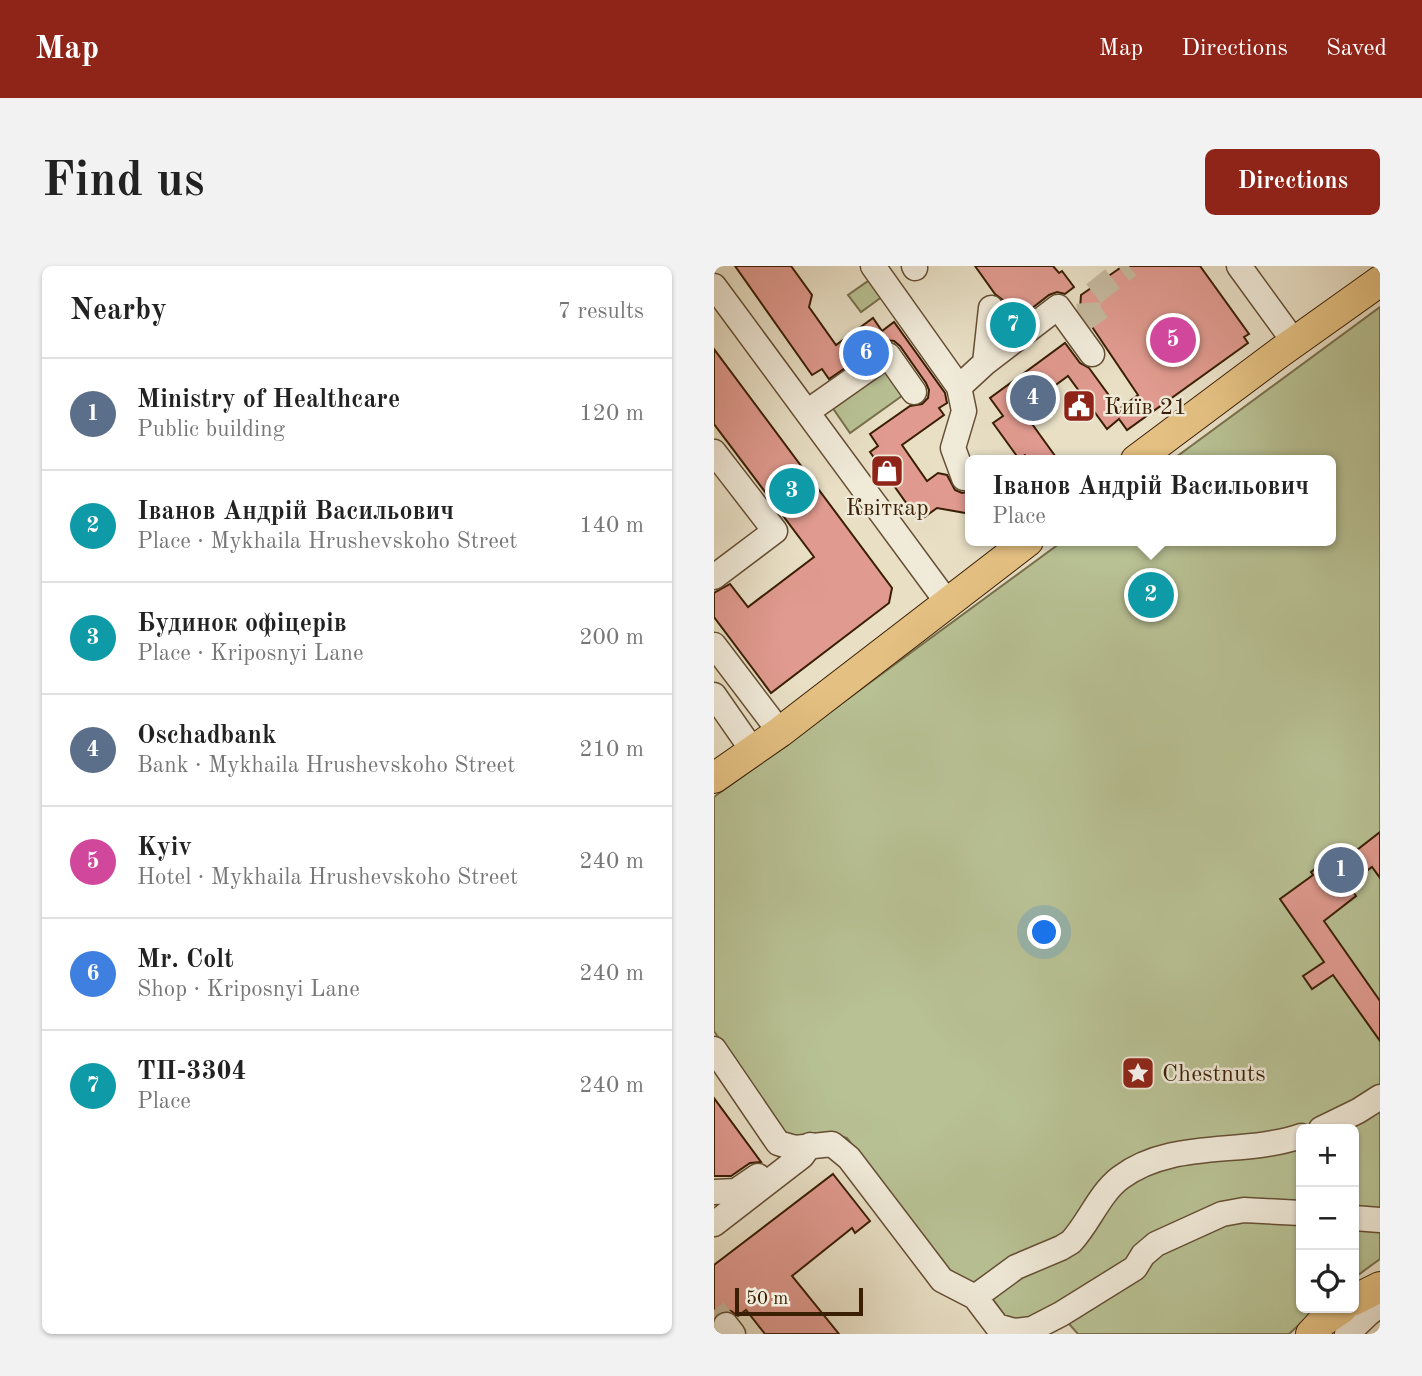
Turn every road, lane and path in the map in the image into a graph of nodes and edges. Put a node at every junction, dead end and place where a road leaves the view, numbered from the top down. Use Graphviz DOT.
graph roads {
  1 [pos="873,266"];
  2 [pos="1239,266"];
  3 [pos="1380,281"];
  4 [pos="718,300"];
  5 [pos="991,308"];
  6 [pos="1295,343"];
  7 [pos="1092,354"];
  8 [pos="985,363"];
  9 [pos="958,387"];
  10 [pos="914,392"];
  11 [pos="807,412"];
  12 [pos="714,452"];
  13 [pos="1143,455"];
  14 [pos="964,478"];
  15 [pos="1021,546"];
  16 [pos="714,577"];
  17 [pos="947,602"];
  18 [pos="714,645"];
  19 [pos="714,695"];
  20 [pos="779,732"];
  21 [pos="753,751"];
  22 [pos="714,778"];
  23 [pos="714,1049"];
  24 [pos="1380,1097"];
  25 [pos="1331,1124"];
  26 [pos="1296,1137"];
  27 [pos="803,1146"];
  28 [pos="714,1192"];
  29 [pos="1296,1213"];
  30 [pos="1359,1218"];
  31 [pos="1380,1220"];
  32 [pos="714,1224"];
  33 [pos="1380,1287"];
  34 [pos="975,1297"];
  35 [pos="1359,1298"];
  36 [pos="1380,1306"];
  37 [pos="1335,1313"];
  38 [pos="1030,1331"];
  39 [pos="1311,1334"];
  40 [pos="1347,1334"];
  1 -- 9 [label="street"];
  2 -- 6 [label="street"];
  3 -- 6 [label="main road"];
  4 -- 11 [label="street"];
  5 -- 8 [label="street"];
  6 -- 13 [label="main road"];
  7 -- 8 [label="street"];
  8 -- 9 [label="street"];
  9 -- 14 [label="street"];
  10 -- 11 [label="street"];
  11 -- 17 [label="street"];
  12 -- 16 [label="street"];
  15 -- 17 [label="main road"];
  17 -- 20 [label="main road"];
  18 -- 20 [label="street"];
  19 -- 21 [label="street"];
  20 -- 21 [label="main road"];
  21 -- 22 [label="main road"];
  23 -- 27 [label="street"];
  24 -- 25 [label="street"];
  26 -- 34 [label="street"];
  27 -- 28 [label="street"];
  27 -- 32 [label="street"];
  27 -- 34 [label="street"];
  29 -- 38 [label="street"];
  30 -- 31 [label="street"];
  33 -- 35 [label="main road"];
  34 -- 38 [label="street"];
  36 -- 40 [label="street"];
  37 -- 39 [label="main road"];
}
